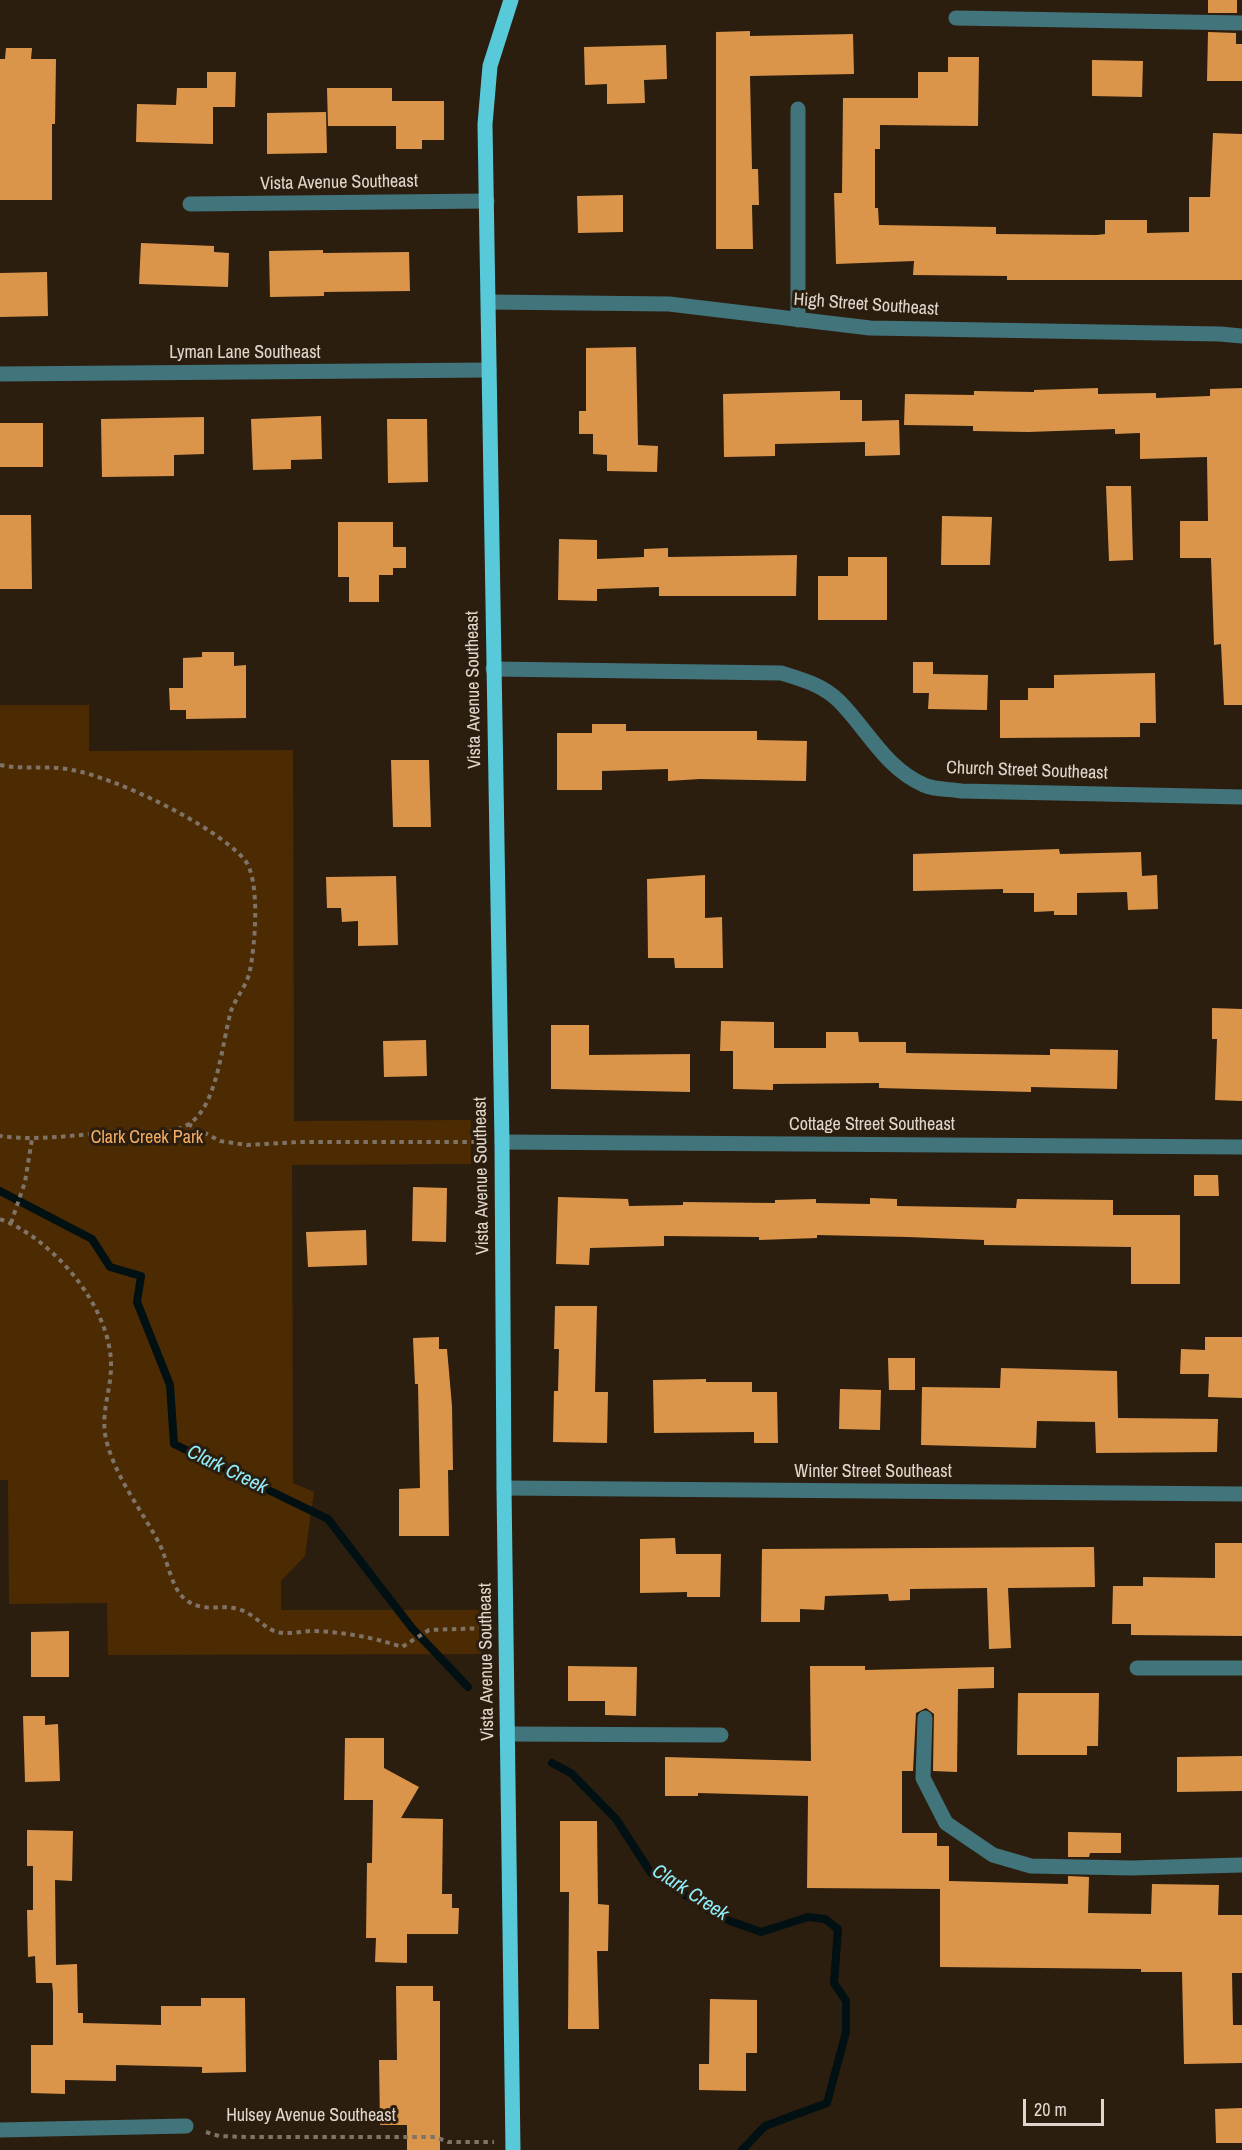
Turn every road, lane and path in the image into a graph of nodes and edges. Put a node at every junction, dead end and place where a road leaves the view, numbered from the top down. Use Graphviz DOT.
graph roads {
  1 [pos="511,0"];
  2 [pos="956,18"];
  3 [pos="1242,23"];
  4 [pos="798,109"];
  5 [pos="487,201"];
  6 [pos="190,204"];
  7 [pos="489,302"];
  8 [pos="798,320"];
  9 [pos="1242,336"];
  10 [pos="489,370"];
  11 [pos="0,374"];
  12 [pos="493,669"];
  13 [pos="0,765"];
  14 [pos="1242,797"];
  15 [pos="188,1124"];
  16 [pos="0,1136"];
  17 [pos="32,1139"];
  18 [pos="502,1142"];
  19 [pos="1242,1148"];
  20 [pos="0,1219"];
  21 [pos="11,1223"];
  22 [pos="504,1488"];
  23 [pos="1242,1494"];
  24 [pos="506,1628"];
  25 [pos="1137,1668"];
  26 [pos="1242,1668"];
  27 [pos="925,1718"];
  28 [pos="507,1734"];
  29 [pos="721,1735"];
  30 [pos="1242,1865"];
  31 [pos="186,2126"];
  32 [pos="0,2130"];
  33 [pos="513,2146"];
  1 -- 5 [label="main road, Vista Avenue Southeast"];
  2 -- 3 [label="street"];
  4 -- 8 [label="street"];
  5 -- 6 [label="street, Vista Avenue Southeast"];
  5 -- 7 [label="main road, Vista Avenue Southeast"];
  7 -- 8 [label="street, High Street Southeast"];
  7 -- 10 [label="main road, Vista Avenue Southeast"];
  8 -- 9 [label="street, High Street Southeast"];
  10 -- 11 [label="street, Lyman Lane Southeast"];
  10 -- 12 [label="main road, Vista Avenue Southeast"];
  12 -- 14 [label="street, Church Street Southeast"];
  12 -- 18 [label="main road, Vista Avenue Southeast"];
  13 -- 15 [label="path"];
  15 -- 17 [label="path"];
  15 -- 18 [label="path"];
  16 -- 17 [label="path"];
  17 -- 21 [label="path"];
  18 -- 19 [label="street, Cottage Street Southeast"];
  18 -- 22 [label="main road, Vista Avenue Southeast"];
  20 -- 21 [label="path"];
  21 -- 24 [label="path"];
  22 -- 23 [label="street, Winter Street Southeast"];
  22 -- 24 [label="main road, Vista Avenue Southeast"];
  24 -- 28 [label="main road, Vista Avenue Southeast"];
  25 -- 26 [label="street"];
  27 -- 30 [label="street"];
  28 -- 29 [label="street"];
  28 -- 33 [label="main road, Vista Avenue Southeast"];
  31 -- 32 [label="street"];
  31 -- 33 [label="path, Hulsey Avenue Southeast"];
}
